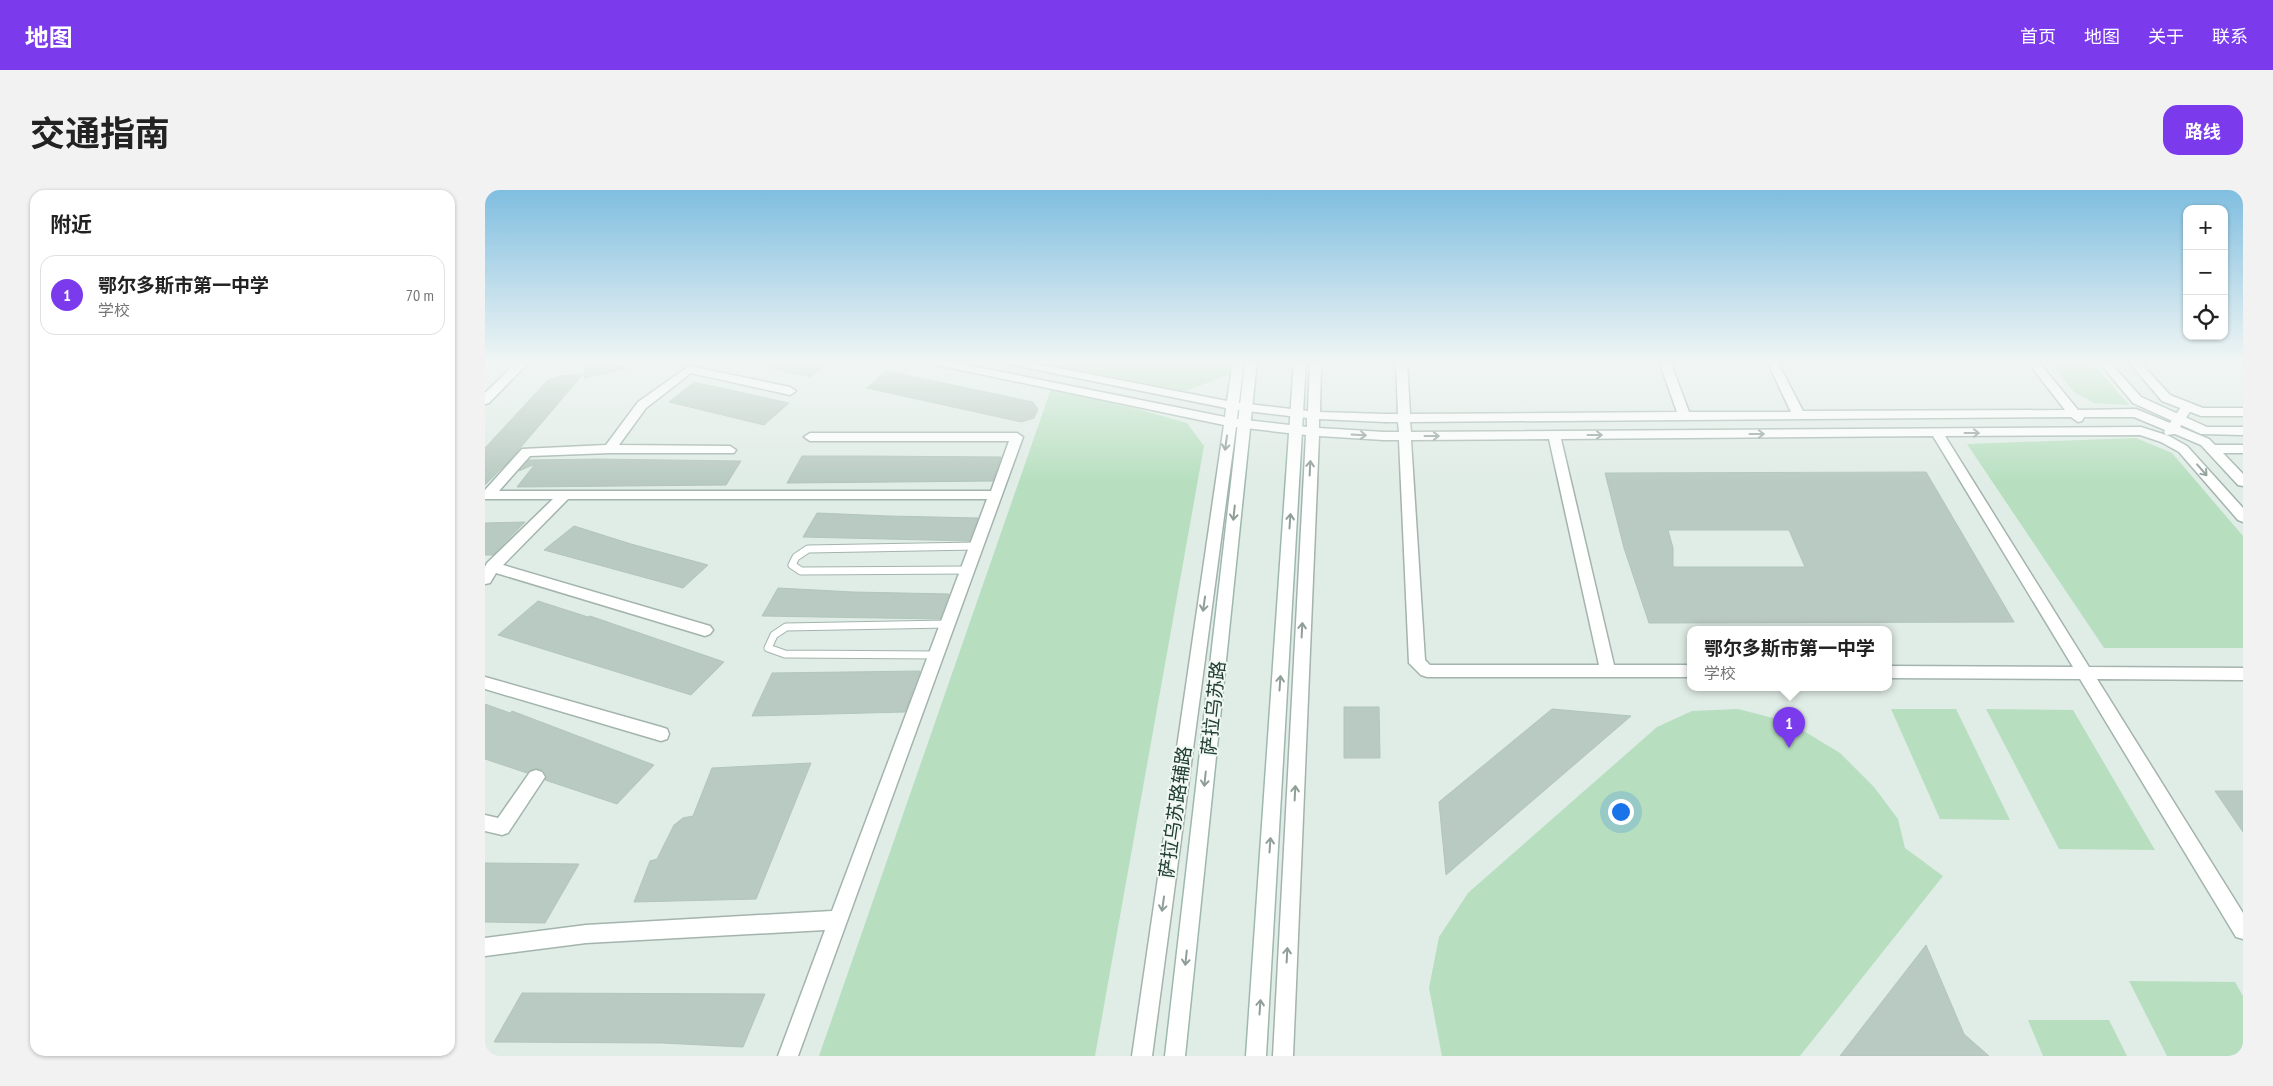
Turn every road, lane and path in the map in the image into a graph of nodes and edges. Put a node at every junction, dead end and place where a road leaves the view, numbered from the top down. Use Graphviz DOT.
graph roads {
  1 [pos="647,401"];
  2 [pos="1130,401"];
  3 [pos="1211,401"];
  4 [pos="1239,401"];
  5 [pos="1240,401"];
  6 [pos="1304,401"];
  7 [pos="1308,401"];
  8 [pos="1403,401"];
  9 [pos="1679,401"];
  10 [pos="1792,401"];
  11 [pos="2065,401"];
  12 [pos="2139,401"];
  13 [pos="2174,401"];
  14 [pos="1239,407"];
  15 [pos="2187,407"];
  16 [pos="2243,412"];
  17 [pos="2074,413"];
  18 [pos="1305,414"];
  19 [pos="1799,415"];
  20 [pos="1684,416"];
  21 [pos="1404,418"];
  22 [pos="1236,423"];
  23 [pos="2172,429"];
  24 [pos="1303,431"];
  25 [pos="2243,431"];
  26 [pos="2088,432"];
  27 [pos="1937,433"];
  28 [pos="1554,435"];
  29 [pos="1404,436"];
  30 [pos="810,438"];
  31 [pos="2213,449"];
  32 [pos="2243,449"];
  33 [pos="610,450"];
  34 [pos="730,450"];
  35 [pos="2243,482"];
  36 [pos="486,495"];
  37 [pos="996,495"];
  38 [pos="564,496"];
  39 [pos="2243,517"];
  40 [pos="977,546"];
  41 [pos="968,570"];
  42 [pos="487,574"];
  43 [pos="948,624"];
  44 [pos="705,630"];
  45 [pos="937,655"];
  46 [pos="1608,671"];
  47 [pos="1687,671"];
  48 [pos="1892,672"];
  49 [pos="2085,673"];
  50 [pos="2243,674"];
  51 [pos="485,683"];
  52 [pos="661,734"];
  53 [pos="537,777"];
  54 [pos="485,823"];
  55 [pos="839,920"];
  56 [pos="2243,930"];
  57 [pos="485,947"];
  58 [pos="788,1056"];
  59 [pos="1142,1056"];
  60 [pos="1175,1056"];
  61 [pos="1257,1056"];
  62 [pos="1283,1056"];
  1 -- 33 [label="street"];
  2 -- 22 [label="street"];
  3 -- 14 [label="street"];
  4 -- 14 [label="street"];
  5 -- 14 [label="street, 萨拉乌苏路"];
  6 -- 18 [label="street"];
  7 -- 18 [label="street"];
  8 -- 21 [label="street"];
  9 -- 20 [label="street"];
  10 -- 19 [label="street"];
  11 -- 17 [label="street"];
  12 -- 23 [label="street"];
  13 -- 15 [label="street"];
  14 -- 18 [label="street"];
  14 -- 22 [label="street, 萨拉乌苏路"];
  15 -- 16 [label="street"];
  15 -- 23 [label="street"];
  17 -- 19 [label="street"];
  17 -- 23 [label="street"];
  17 -- 26 [label="street"];
  18 -- 21 [label="street"];
  18 -- 24 [label="street"];
  19 -- 20 [label="street"];
  20 -- 21 [label="street"];
  21 -- 29 [label="street"];
  22 -- 24 [label="street"];
  22 -- 59 [label="street, 萨拉乌苏路辅路, one-way"];
  22 -- 60 [label="street, 萨拉乌苏路, one-way"];
  23 -- 25 [label="street"];
  23 -- 26 [label="street"];
  23 -- 31 [label="street"];
  23 -- 39 [label="street, one-way"];
  24 -- 29 [label="street, one-way"];
  61 -- 24 [label="street, one-way"];
  62 -- 24 [label="street, one-way"];
  27 -- 26 [label="street, one-way"];
  28 -- 27 [label="street, one-way"];
  27 -- 49 [label="street"];
  29 -- 28 [label="street, one-way"];
  28 -- 46 [label="street"];
  29 -- 46 [label="street"];
  30 -- 37 [label="street"];
  31 -- 32 [label="street"];
  31 -- 35 [label="street"];
  33 -- 34 [label="street"];
  33 -- 36 [label="street"];
  36 -- 38 [label="street"];
  37 -- 38 [label="street"];
  37 -- 40 [label="street"];
  38 -- 42 [label="street"];
  40 -- 41 [label="street"];
  40 -- 41 [label="lane"];
  41 -- 43 [label="street"];
  42 -- 44 [label="street"];
  43 -- 45 [label="street"];
  43 -- 45 [label="lane"];
  45 -- 55 [label="street"];
  46 -- 47 [label="street"];
  48 -- 49 [label="street"];
  49 -- 50 [label="street"];
  49 -- 56 [label="street"];
  51 -- 52 [label="street"];
  53 -- 54 [label="street"];
  55 -- 57 [label="street"];
  55 -- 58 [label="street"];
}
